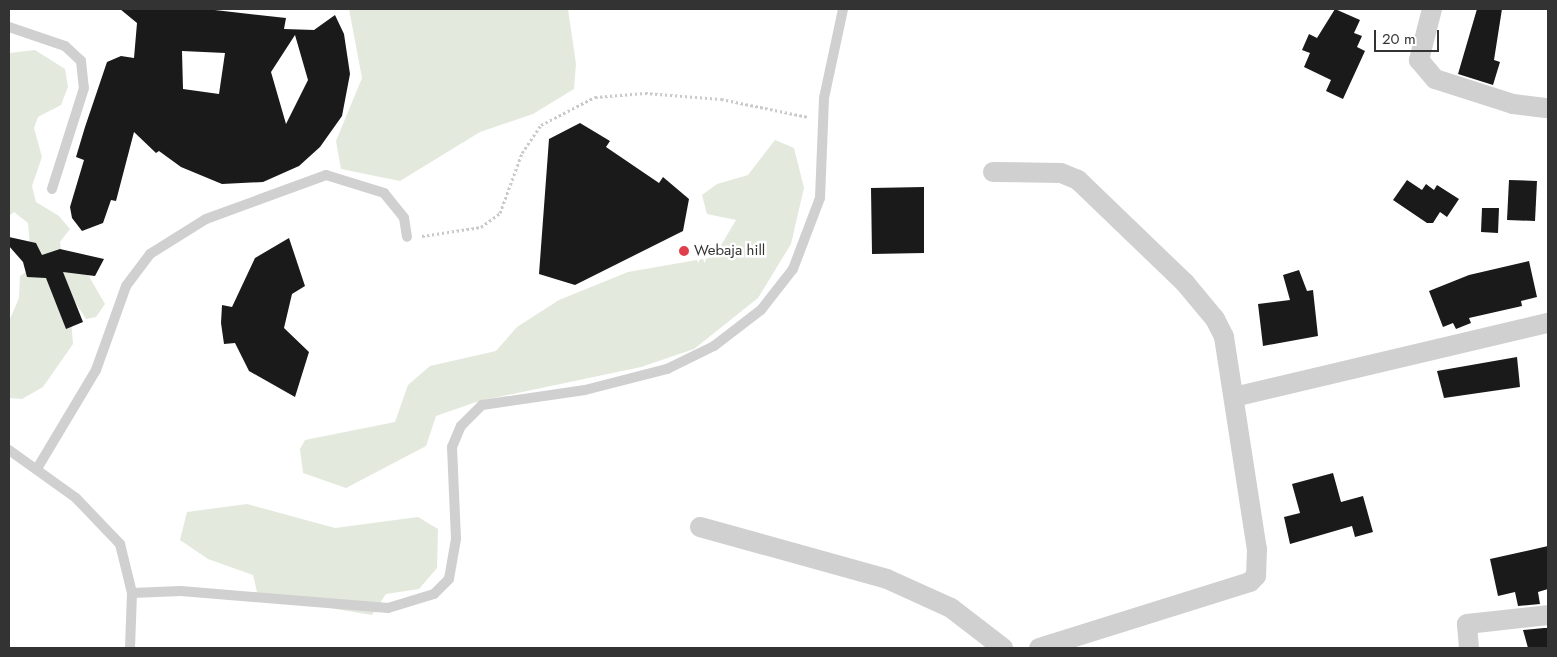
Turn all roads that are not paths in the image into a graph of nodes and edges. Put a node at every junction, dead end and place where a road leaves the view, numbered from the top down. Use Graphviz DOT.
graph roads {
  1 [pos="843,9"];
  2 [pos="1432,9"];
  3 [pos="9,27"];
  4 [pos="1548,108"];
  5 [pos="992,172"];
  6 [pos="52,189"];
  7 [pos="407,238"];
  8 [pos="1548,323"];
  9 [pos="1234,397"];
  10 [pos="9,450"];
  11 [pos="38,467"];
  12 [pos="700,527"];
  13 [pos="132,593"];
  14 [pos="1548,615"];
  15 [pos="130,648"];
  16 [pos="1003,648"];
  17 [pos="1039,648"];
  18 [pos="1469,648"];
  1 -- 13 [label="lane"];
  2 -- 4 [label="street"];
  3 -- 6 [label="lane"];
  5 -- 9 [label="street"];
  7 -- 11 [label="lane"];
  8 -- 9 [label="street"];
  9 -- 17 [label="street"];
  10 -- 11 [label="lane"];
  11 -- 13 [label="lane"];
  12 -- 16 [label="street"];
  13 -- 15 [label="lane"];
  14 -- 18 [label="street"];
}
